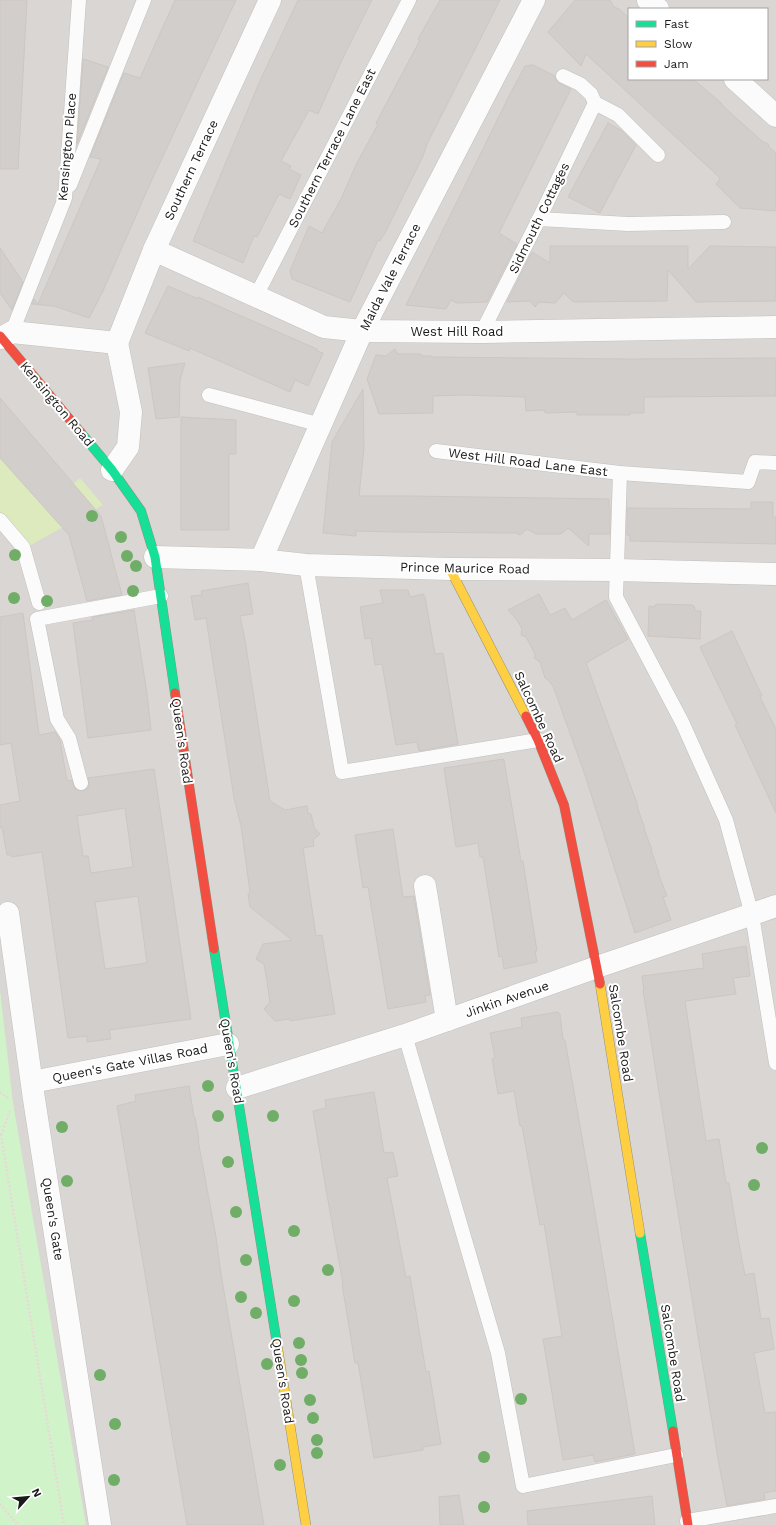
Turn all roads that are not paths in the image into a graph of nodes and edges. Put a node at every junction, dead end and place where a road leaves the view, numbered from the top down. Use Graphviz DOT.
graph roads {
  1 [pos="79,0"];
  2 [pos="144,0"];
  3 [pos="270,0"];
  4 [pos="409,0"];
  5 [pos="534,0"];
  6 [pos="648,0"];
  7 [pos="657,8"];
  8 [pos="563,76"];
  9 [pos="736,80"];
  10 [pos="596,103"];
  11 [pos="776,116"];
  12 [pos="658,155"];
  13 [pos="65,198"];
  14 [pos="539,219"];
  15 [pos="724,222"];
  16 [pos="154,250"];
  17 [pos="256,296"];
  18 [pos="776,327"];
  19 [pos="362,331"];
  20 [pos="482,332"];
  21 [pos="4,335"];
  22 [pos="117,343"];
  23 [pos="209,395"];
  24 [pos="321,425"];
  25 [pos="436,451"];
  26 [pos="776,463"];
  27 [pos="112,470"];
  28 [pos="620,473"];
  29 [pos="0,520"];
  30 [pos="155,557"];
  31 [pos="262,560"];
  32 [pos="306,565"];
  33 [pos="450,569"];
  34 [pos="616,570"];
  35 [pos="774,579"];
  36 [pos="161,596"];
  37 [pos="39,603"];
  38 [pos="538,740"];
  39 [pos="81,783"];
  40 [pos="425,886"];
  41 [pos="776,906"];
  42 [pos="8,913"];
  43 [pos="752,915"];
  44 [pos="597,967"];
  45 [pos="447,1020"];
  46 [pos="405,1034"];
  47 [pos="228,1044"];
  48 [pos="776,1063"];
  49 [pos="32,1082"];
  50 [pos="237,1088"];
  51 [pos="676,1455"];
  52 [pos="776,1506"];
  53 [pos="687,1523"];
  54 [pos="100,1525"];
  55 [pos="306,1525"];
  1 -- 13 [label="lane, Kensington Place"];
  2 -- 13 [label="lane"];
  3 -- 16 [label="street, Southern Terrace"];
  4 -- 17 [label="lane, Southern Terrace Lane East"];
  5 -- 19 [label="street, Maida Vale Terrace"];
  6 -- 7 [label="street"];
  8 -- 10 [label="lane"];
  9 -- 11 [label="street"];
  10 -- 12 [label="lane"];
  10 -- 14 [label="lane, Sidmouth Cottages"];
  13 -- 21 [label="lane, Kensington Place"];
  14 -- 15 [label="lane"];
  14 -- 20 [label="lane, Sidmouth Cottages"];
  16 -- 17 [label="street, West Hill Road"];
  16 -- 22 [label="street, Southern Terrace"];
  17 -- 19 [label="street, West Hill Road"];
  18 -- 20 [label="street, West Hill Road"];
  19 -- 20 [label="street, West Hill Road"];
  19 -- 24 [label="street, Maida Vale Terrace"];
  21 -- 22 [label="street"];
  21 -- 27 [label="street, Kensington Road"];
  22 -- 27 [label="street"];
  23 -- 24 [label="lane"];
  24 -- 31 [label="street, Maida Vale Terrace"];
  25 -- 28 [label="lane, West Hill Road Lane East"];
  26 -- 28 [label="lane, West Hill Road Lane East"];
  27 -- 30 [label="street, Kensington Road"];
  28 -- 34 [label="lane, West Hill Road Lane East"];
  29 -- 37 [label="lane"];
  30 -- 31 [label="street, Prince Maurice Road"];
  30 -- 36 [label="street, Queen's Road"];
  31 -- 32 [label="street, Prince Maurice Road"];
  32 -- 33 [label="street, Prince Maurice Road"];
  32 -- 38 [label="lane"];
  33 -- 34 [label="street, Prince Maurice Road"];
  33 -- 38 [label="street, Salcombe Road"];
  34 -- 35 [label="street, Prince Maurice Road"];
  34 -- 43 [label="lane, West Hill Road Lane East"];
  36 -- 39 [label="lane"];
  36 -- 47 [label="street, Queen's Road"];
  38 -- 44 [label="street, Salcombe Road"];
  40 -- 45 [label="street"];
  41 -- 43 [label="street, Jinkin Avenue"];
  42 -- 49 [label="street, Queen's Gate"];
  43 -- 44 [label="street, Jinkin Avenue"];
  43 -- 48 [label="lane, West Hill Road Lane East"];
  44 -- 45 [label="street, Jinkin Avenue"];
  44 -- 51 [label="street, Salcombe Road"];
  45 -- 46 [label="street, Jinkin Avenue"];
  46 -- 50 [label="street, Jinkin Avenue"];
  46 -- 51 [label="lane"];
  47 -- 49 [label="street, Queen's Gate Villas Road"];
  47 -- 50 [label="street, Queen's Road"];
  49 -- 54 [label="street, Queen's Gate"];
  50 -- 55 [label="street, Queen's Road"];
  51 -- 53 [label="street, Salcombe Road"];
  52 -- 53 [label="lane"];
}
